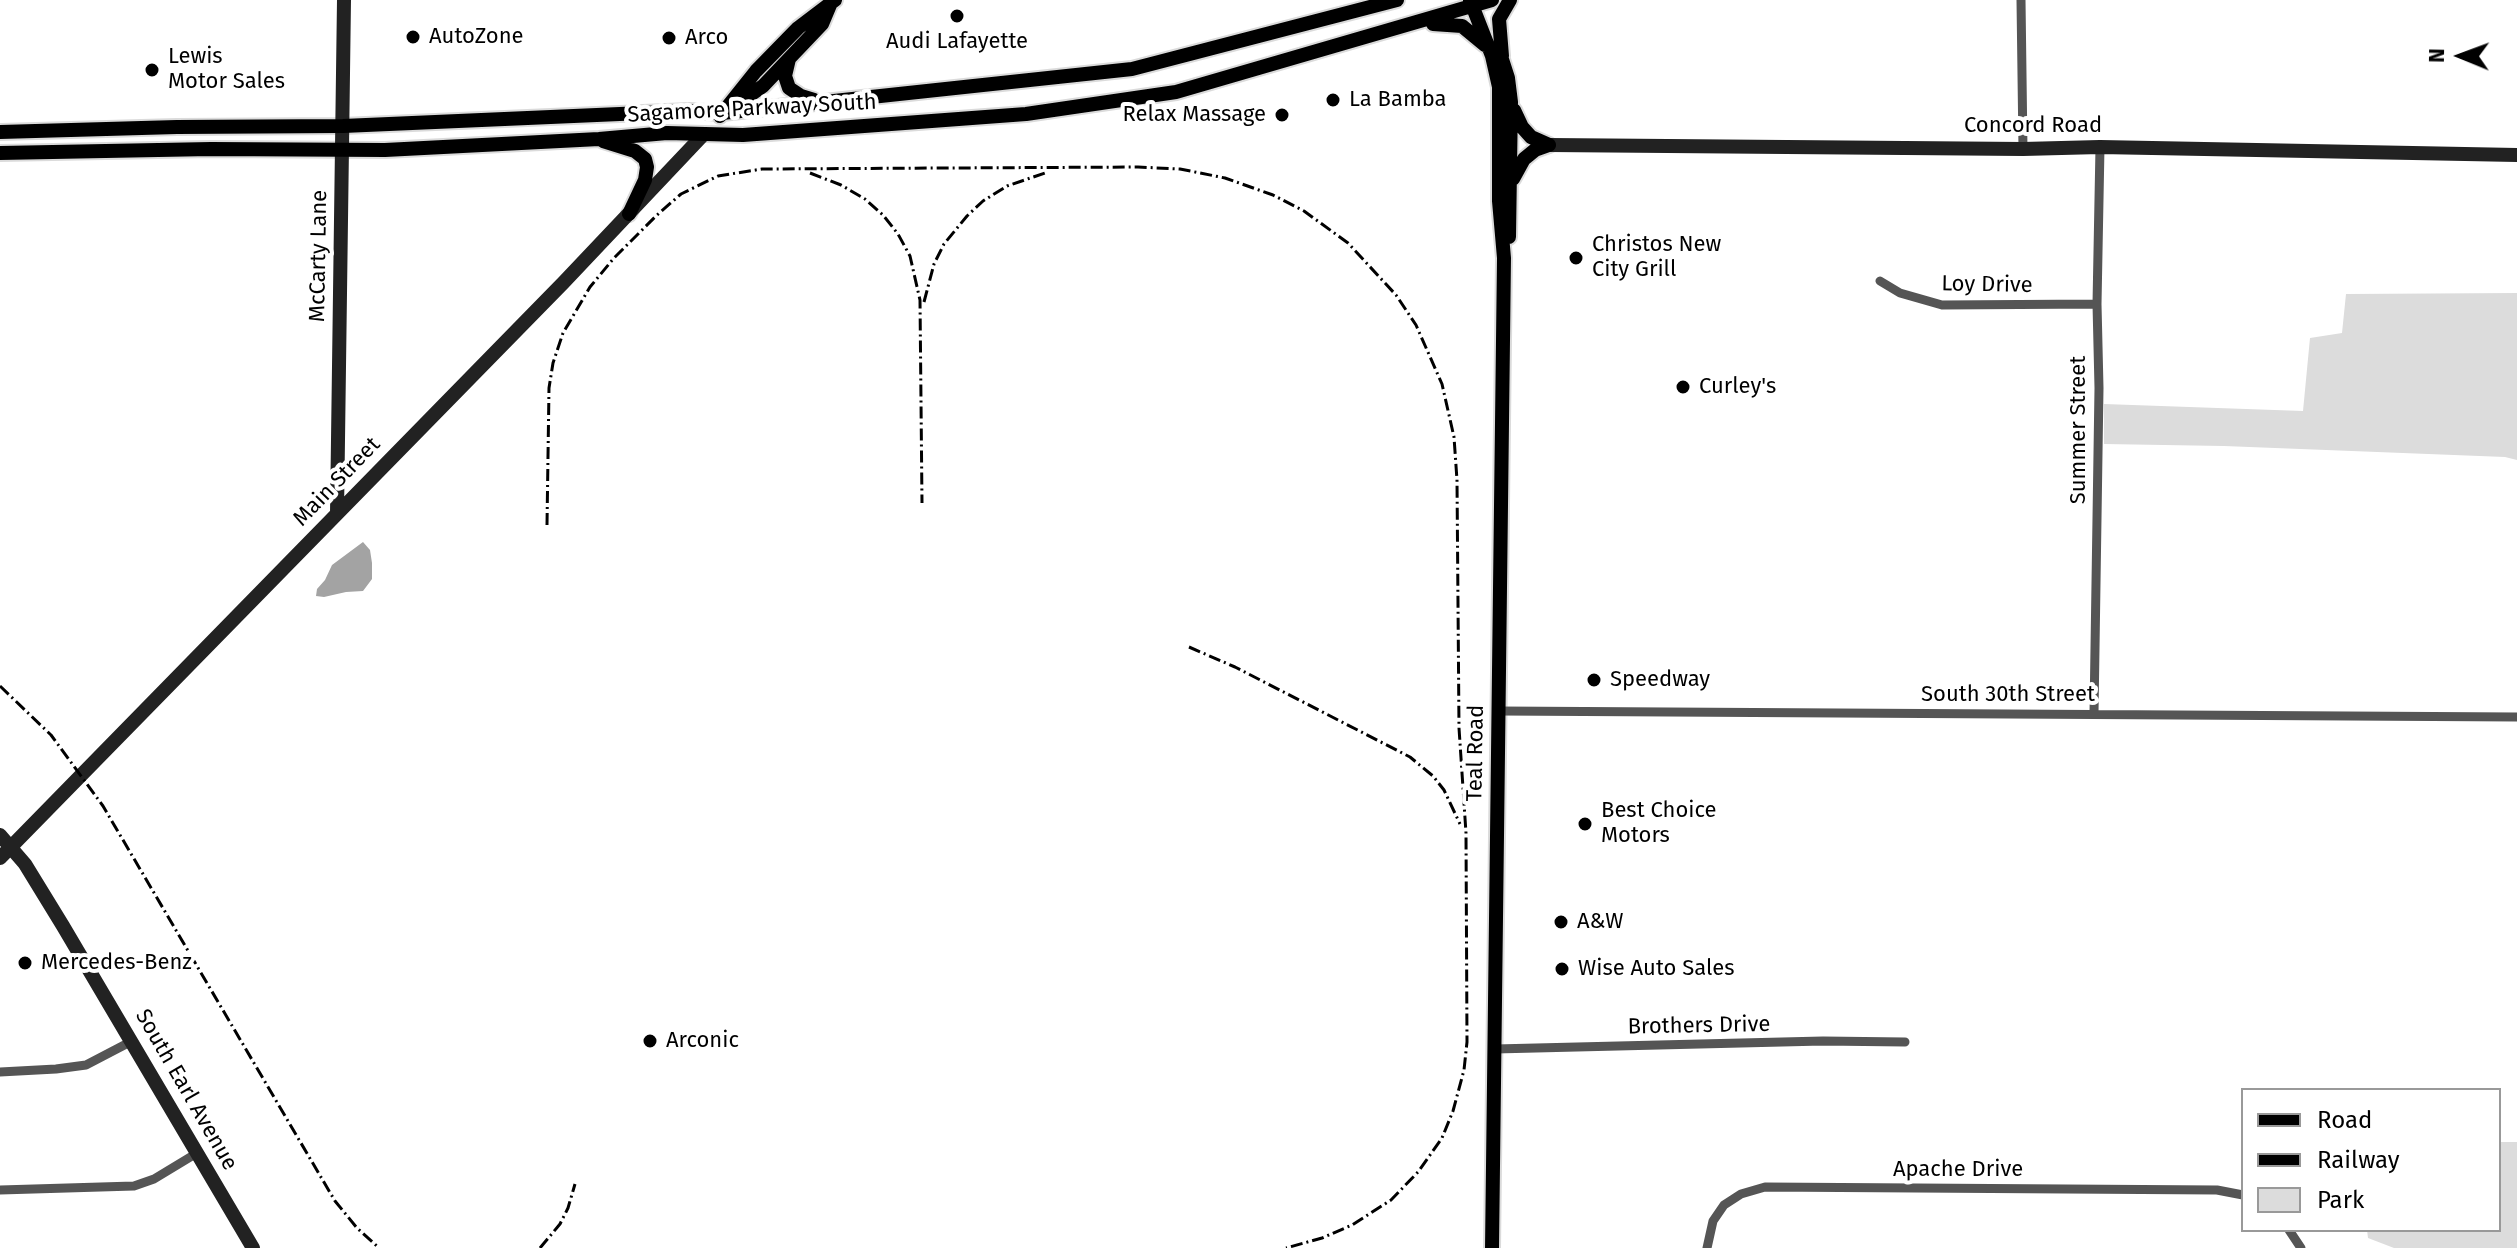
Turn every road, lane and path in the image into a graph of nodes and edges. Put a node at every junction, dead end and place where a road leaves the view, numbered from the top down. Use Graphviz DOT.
graph roads {
  1 [pos="344,0"];
  2 [pos="1397,0"];
  3 [pos="1492,0"];
  4 [pos="1510,0"];
  5 [pos="2021,0"];
  6 [pos="833,2"];
  7 [pos="1471,4"];
  8 [pos="1405,27"];
  9 [pos="1497,56"];
  10 [pos="790,58"];
  11 [pos="826,102"];
  12 [pos="1511,102"];
  13 [pos="722,113"];
  14 [pos="343,126"];
  15 [pos="0,132"];
  16 [pos="704,134"];
  17 [pos="599,139"];
  18 [pos="1549,145"];
  19 [pos="2100,147"];
  20 [pos="343,149"];
  21 [pos="2023,149"];
  22 [pos="0,153"];
  23 [pos="2517,155"];
  24 [pos="1511,185"];
  25 [pos="629,214"];
  26 [pos="1504,258"];
  27 [pos="1880,281"];
  28 [pos="2097,304"];
  29 [pos="337,513"];
  30 [pos="1499,711"];
  31 [pos="2094,713"];
  32 [pos="2517,717"];
  33 [pos="0,835"];
  34 [pos="11,847"];
  35 [pos="0,858"];
  36 [pos="132,1041"];
  37 [pos="1905,1042"];
  38 [pos="1495,1049"];
  39 [pos="0,1072"];
  40 [pos="197,1153"];
  41 [pos="0,1190"];
  42 [pos="2241,1195"];
  43 [pos="253,1248"];
  44 [pos="1492,1248"];
  45 [pos="1707,1248"];
  1 -- 14 [label="main road, McCarty Lane"];
  2 -- 11 [label="main road, Sagamore Parkway South"];
  3 -- 7 [label="main road, Sagamore Parkway South"];
  4 -- 9 [label="main road"];
  5 -- 21 [label="street"];
  6 -- 10 [label="main road"];
  6 -- 13 [label="main road"];
  7 -- 8 [label="main road, Sagamore Parkway South"];
  7 -- 9 [label="main road, Teal Road"];
  8 -- 9 [label="main road"];
  8 -- 16 [label="main road, Sagamore Parkway South"];
  9 -- 12 [label="main road, Teal Road"];
  9 -- 26 [label="main road, Teal Road"];
  10 -- 11 [label="main road"];
  10 -- 13 [label="main road"];
  11 -- 13 [label="main road, Sagamore Parkway South"];
  12 -- 18 [label="main road"];
  12 -- 24 [label="main road, Teal Road"];
  13 -- 14 [label="main road, Sagamore Parkway South"];
  13 -- 16 [label="main road"];
  14 -- 15 [label="main road, Sagamore Parkway South"];
  14 -- 20 [label="main road, McCarty Lane"];
  16 -- 17 [label="main road, Sagamore Parkway South"];
  16 -- 25 [label="main road, Main Street"];
  17 -- 20 [label="main road, Sagamore Parkway South"];
  17 -- 25 [label="main road"];
  18 -- 21 [label="main road, Concord Road"];
  18 -- 24 [label="main road"];
  19 -- 21 [label="main road, Concord Road"];
  19 -- 23 [label="main road, Concord Road"];
  19 -- 28 [label="street, Summer Street"];
  20 -- 22 [label="main road, Sagamore Parkway South"];
  20 -- 29 [label="main road, McCarty Lane"];
  24 -- 26 [label="main road, Teal Road"];
  25 -- 29 [label="main road, Main Street"];
  26 -- 30 [label="main road, Teal Road"];
  27 -- 28 [label="street, Loy Drive"];
  28 -- 31 [label="street, Summer Street"];
  29 -- 34 [label="main road, Main Street"];
  30 -- 31 [label="street, South 30th Street"];
  30 -- 38 [label="main road, Teal Road"];
  31 -- 32 [label="street, South 30th Street"];
  33 -- 34 [label="main road, South Earl Avenue"];
  34 -- 35 [label="main road, Main Street"];
  34 -- 36 [label="main road, South Earl Avenue"];
  36 -- 39 [label="street"];
  36 -- 40 [label="main road, South Earl Avenue"];
  37 -- 38 [label="street, Brothers Drive"];
  38 -- 44 [label="main road, Teal Road"];
  40 -- 41 [label="street"];
  40 -- 43 [label="main road, South Earl Avenue"];
  42 -- 45 [label="street, Apache Drive"];
}
